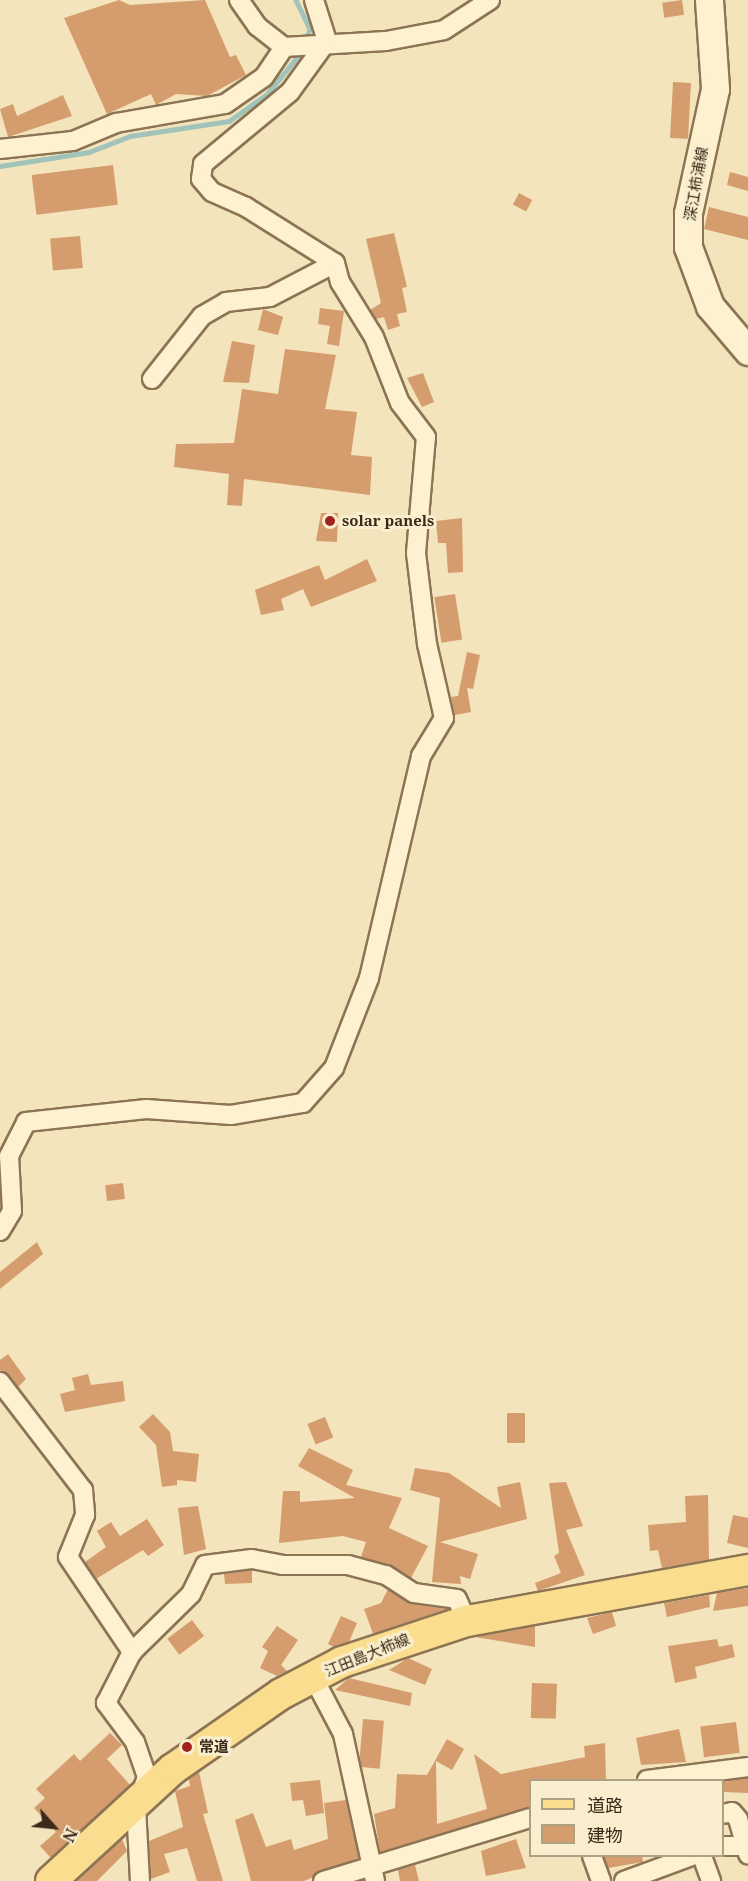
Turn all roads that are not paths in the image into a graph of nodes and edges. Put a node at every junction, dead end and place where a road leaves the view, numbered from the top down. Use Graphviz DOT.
graph roads {
  1 [pos="239,0"];
  2 [pos="314,0"];
  3 [pos="490,0"];
  4 [pos="709,0"];
  5 [pos="327,41"];
  6 [pos="285,47"];
  7 [pos="0,149"];
  8 [pos="335,263"];
  9 [pos="748,351"];
  10 [pos="152,379"];
  11 [pos="0,1231"];
  12 [pos="0,1382"];
  13 [pos="748,1570"];
  14 [pos="467,1621"];
  15 [pos="132,1652"];
  16 [pos="313,1677"];
  17 [pos="748,1767"];
  18 [pos="655,1779"];
  19 [pos="136,1806"];
  20 [pos="724,1814"];
  21 [pos="529,1819"];
  22 [pos="724,1845"];
  23 [pos="748,1845"];
  24 [pos="748,1855"];
  25 [pos="592,1857"];
  26 [pos="689,1857"];
  27 [pos="702,1857"];
  28 [pos="373,1874"];
  29 [pos="51,1881"];
  30 [pos="140,1881"];
  31 [pos="323,1881"];
  32 [pos="601,1881"];
  33 [pos="624,1881"];
  34 [pos="711,1881"];
  1 -- 6 [label="street"];
  2 -- 5 [label="street"];
  3 -- 5 [label="street"];
  4 -- 9 [label="main road, 深江柿浦線"];
  5 -- 6 [label="street"];
  5 -- 8 [label="street"];
  6 -- 7 [label="street"];
  8 -- 10 [label="street"];
  8 -- 11 [label="street"];
  12 -- 15 [label="street"];
  13 -- 14 [label="main road, 江田島大柿線"];
  14 -- 15 [label="street"];
  14 -- 16 [label="main road, 江田島大柿線"];
  15 -- 19 [label="street"];
  16 -- 19 [label="main road, 江田島大柿線"];
  16 -- 28 [label="street"];
  17 -- 18 [label="street"];
  19 -- 29 [label="main road, 江田島大柿線"];
  19 -- 30 [label="street"];
  20 -- 23 [label="street"];
  21 -- 28 [label="street"];
  22 -- 23 [label="street"];
  23 -- 24 [label="street"];
  25 -- 32 [label="street"];
  26 -- 33 [label="street"];
  27 -- 34 [label="street"];
  28 -- 31 [label="street"];
}
